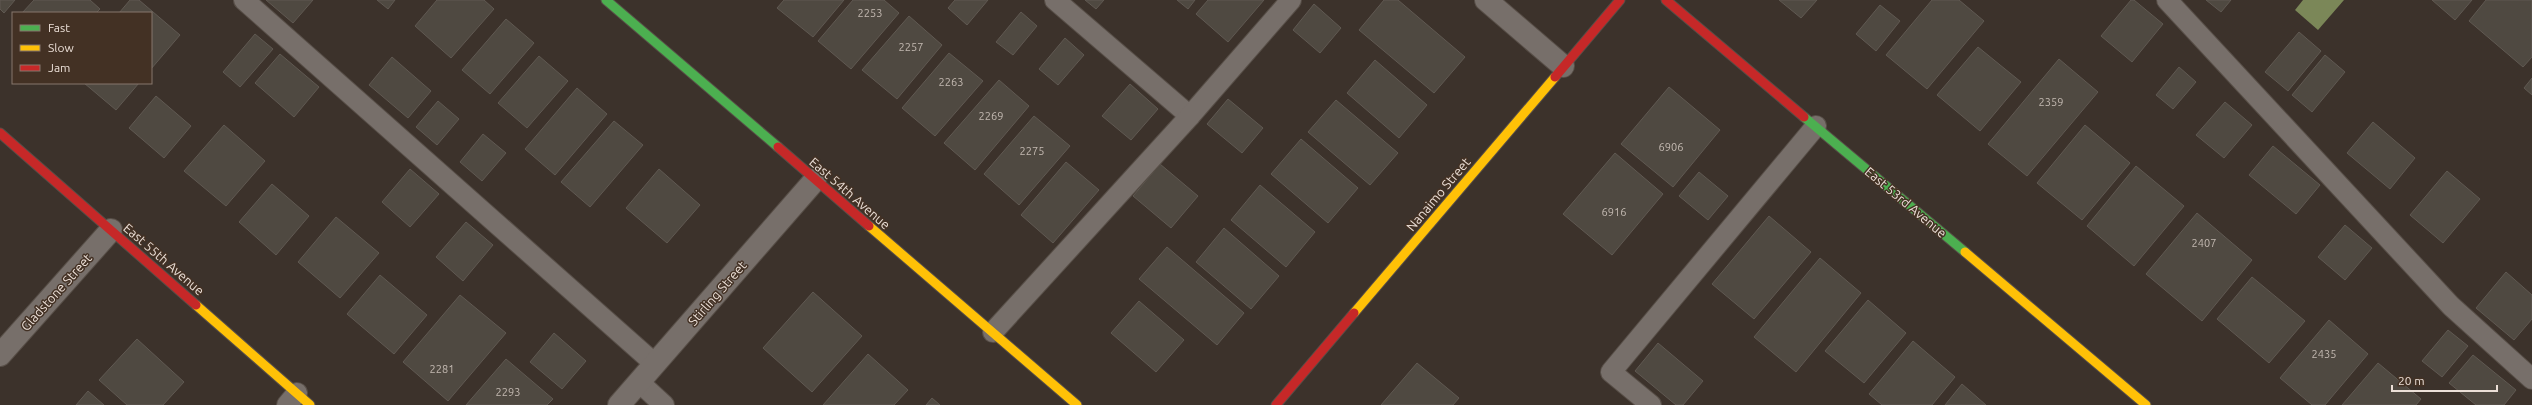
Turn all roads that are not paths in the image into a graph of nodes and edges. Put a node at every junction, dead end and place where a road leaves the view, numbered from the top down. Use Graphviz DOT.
graph roads {
  1 [pos="244,0"];
  2 [pos="606,0"];
  3 [pos="1055,0"];
  4 [pos="1292,0"];
  5 [pos="1486,0"];
  6 [pos="1620,0"];
  7 [pos="1666,0"];
  8 [pos="2167,0"];
  9 [pos="1563,66"];
  10 [pos="1190,116"];
  11 [pos="1816,126"];
  12 [pos="0,133"];
  13 [pos="815,180"];
  14 [pos="111,230"];
  15 [pos="993,332"];
  16 [pos="0,355"];
  17 [pos="655,364"];
  18 [pos="2532,379"];
  19 [pos="639,382"];
  20 [pos="298,401"];
  21 [pos="619,405"];
  22 [pos="664,405"];
  23 [pos="1077,405"];
  24 [pos="1276,405"];
  25 [pos="1650,405"];
  26 [pos="2146,405"];
  1 -- 17 [label="lane"];
  2 -- 13 [label="street, East 54th Avenue"];
  3 -- 10 [label="lane"];
  4 -- 10 [label="lane"];
  5 -- 9 [label="street"];
  6 -- 9 [label="street, Nanaimo Street"];
  7 -- 11 [label="street, East 53rd Avenue"];
  8 -- 18 [label="lane"];
  9 -- 24 [label="street, Nanaimo Street"];
  10 -- 15 [label="lane"];
  11 -- 25 [label="lane"];
  11 -- 26 [label="street, East 53rd Avenue"];
  12 -- 14 [label="street, East 55th Avenue"];
  13 -- 15 [label="street, East 54th Avenue"];
  13 -- 17 [label="street, Stirling Street"];
  14 -- 16 [label="street, Gladstone Street"];
  14 -- 20 [label="street, East 55th Avenue"];
  15 -- 23 [label="street, East 54th Avenue"];
  17 -- 19 [label="street, Stirling Street"];
  19 -- 21 [label="street, Stirling Street"];
  19 -- 22 [label="lane"];
}
